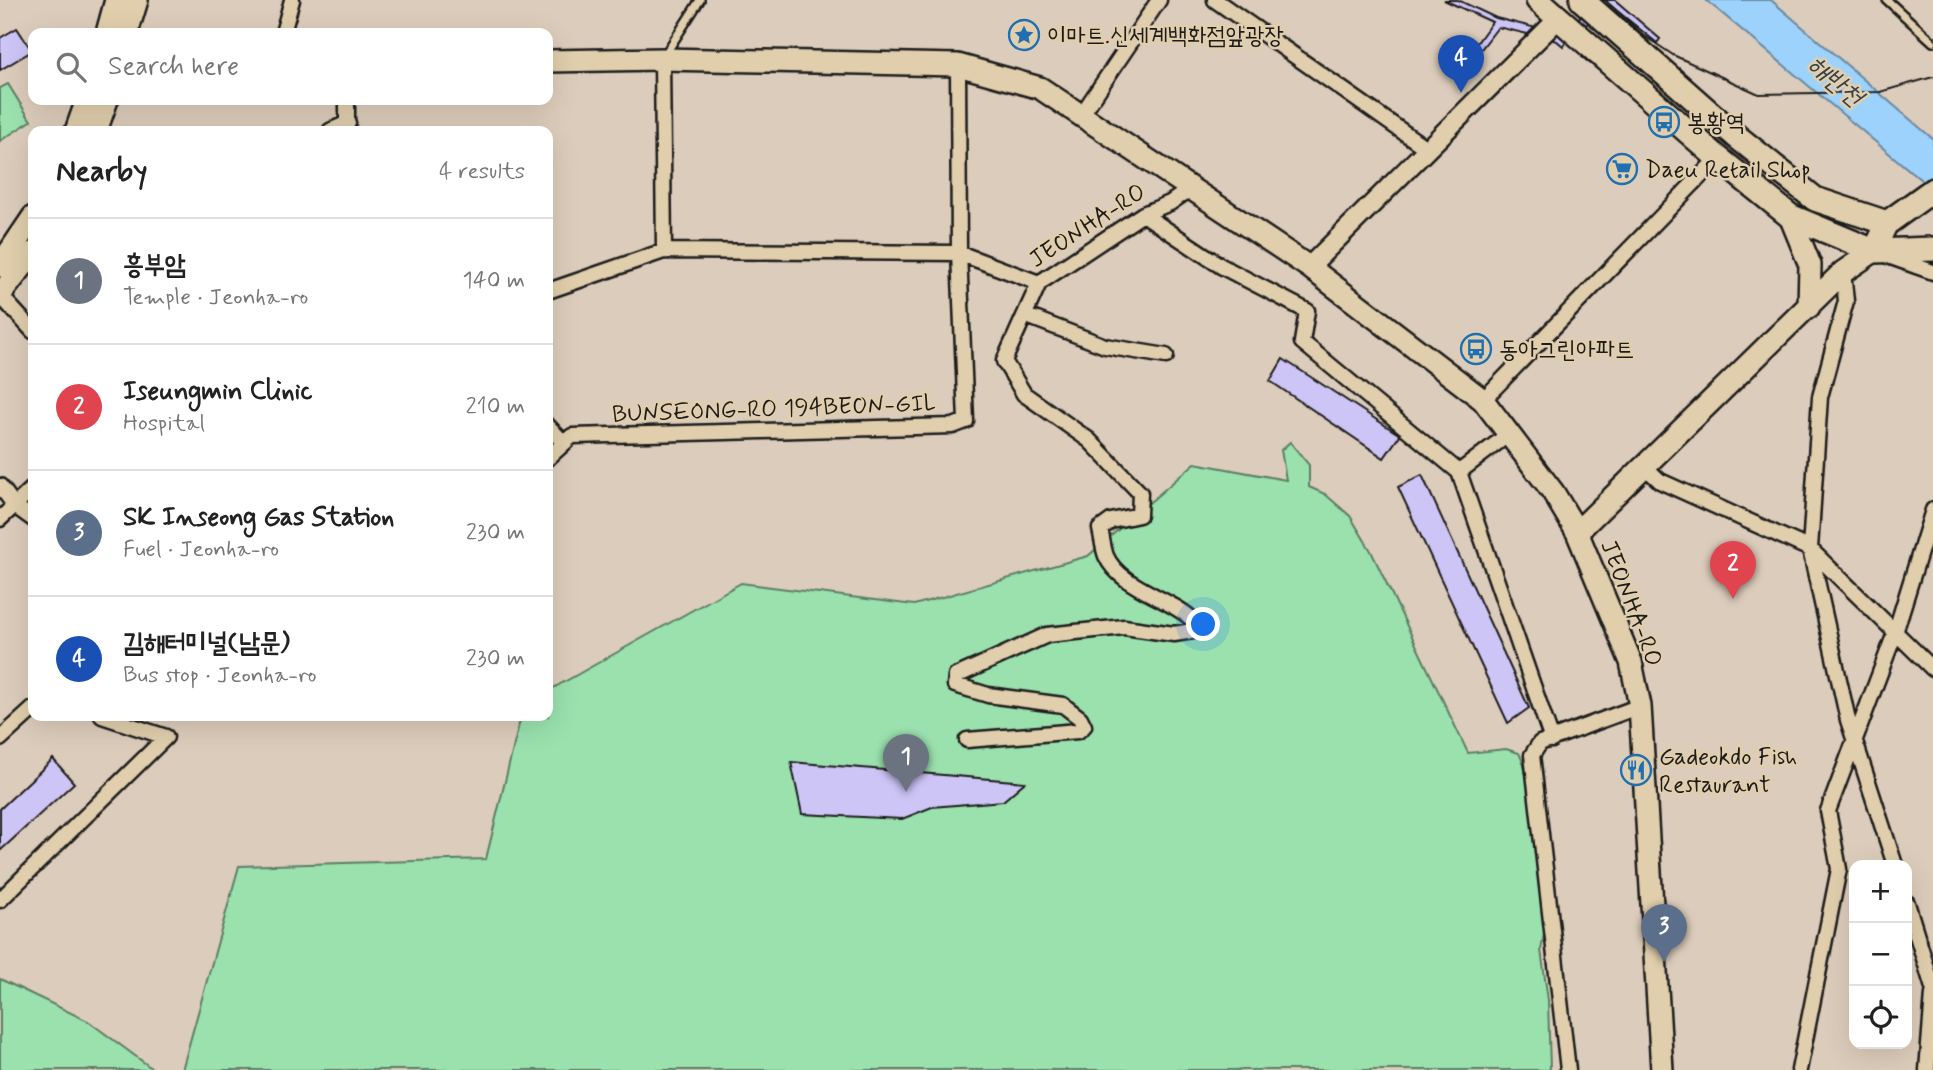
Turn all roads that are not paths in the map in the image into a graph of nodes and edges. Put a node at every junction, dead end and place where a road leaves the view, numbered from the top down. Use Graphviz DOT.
graph roads {
  1 [pos="116,0"];
  2 [pos="137,0"];
  3 [pos="292,0"];
  4 [pos="701,0"];
  5 [pos="1159,0"];
  6 [pos="1215,0"];
  7 [pos="1538,0"];
  8 [pos="1582,0"];
  9 [pos="1887,0"];
  10 [pos="1559,18"];
  11 [pos="108,28"];
  12 [pos="129,28"];
  13 [pos="284,28"];
  14 [pos="1933,42"];
  15 [pos="662,59"];
  16 [pos="553,61"];
  17 [pos="958,65"];
  18 [pos="85,105"];
  19 [pos="105,105"];
  20 [pos="347,105"];
  21 [pos="1082,114"];
  22 [pos="78,126"];
  23 [pos="98,126"];
  24 [pos="347,126"];
  25 [pos="1426,148"];
  26 [pos="1718,158"];
  27 [pos="1193,187"];
  28 [pos="1933,190"];
  29 [pos="1143,214"];
  30 [pos="1790,216"];
  31 [pos="1887,223"];
  32 [pos="28,224"];
  33 [pos="1933,249"];
  34 [pos="664,251"];
  35 [pos="1874,251"];
  36 [pos="959,253"];
  37 [pos="28,263"];
  38 [pos="0,266"];
  39 [pos="1309,267"];
  40 [pos="1843,272"];
  41 [pos="1933,272"];
  42 [pos="1039,283"];
  43 [pos="553,289"];
  44 [pos="0,295"];
  45 [pos="1809,307"];
  46 [pos="1027,316"];
  47 [pos="28,326"];
  48 [pos="1166,356"];
  49 [pos="1483,400"];
  50 [pos="553,431"];
  51 [pos="1510,433"];
  52 [pos="564,443"];
  53 [pos="553,453"];
  54 [pos="1644,466"];
  55 [pos="1459,472"];
  56 [pos="0,486"];
  57 [pos="28,493"];
  58 [pos="15,506"];
  59 [pos="1933,510"];
  60 [pos="28,515"];
  61 [pos="0,519"];
  62 [pos="1577,532"];
  63 [pos="1929,539"];
  64 [pos="1810,549"];
  65 [pos="1895,633"];
  66 [pos="1933,669"];
  67 [pos="1640,706"];
  68 [pos="28,714"];
  69 [pos="117,721"];
  70 [pos="0,739"];
  71 [pos="1857,739"];
  72 [pos="967,740"];
  73 [pos="1552,740"];
  74 [pos="1893,860"];
  75 [pos="0,900"];
  76 [pos="1912,914"];
  77 [pos="1927,949"];
  78 [pos="1933,988"];
  79 [pos="1933,995"];
  80 [pos="1568,1070"];
  81 [pos="1661,1070"];
  82 [pos="1799,1070"];
  83 [pos="1927,1070"];
  1 -- 11 [label="main road"];
  2 -- 12 [label="main road"];
  3 -- 13 [label="street"];
  4 -- 15 [label="lane"];
  5 -- 21 [label="street"];
  6 -- 25 [label="street"];
  7 -- 10 [label="main road"];
  8 -- 31 [label="main road"];
  9 -- 14 [label="lane"];
  10 -- 25 [label="street"];
  10 -- 26 [label="main road"];
  15 -- 16 [label="main road, JEONHA-RO"];
  15 -- 17 [label="main road, JEONHA-RO"];
  15 -- 34 [label="street"];
  17 -- 21 [label="main road, JEONHA-RO"];
  17 -- 36 [label="street, BUNSEONG-RO 194BEON-GIL"];
  18 -- 22 [label="main road"];
  19 -- 23 [label="main road"];
  20 -- 24 [label="street"];
  21 -- 27 [label="main road, JEONHA-RO"];
  25 -- 39 [label="street"];
  26 -- 30 [label="main road"];
  26 -- 49 [label="street"];
  27 -- 29 [label="street, JEONHA-RO"];
  27 -- 39 [label="main road, JEONHA-RO"];
  28 -- 31 [label="main road"];
  29 -- 42 [label="street, JEONHA-RO"];
  29 -- 55 [label="street"];
  30 -- 35 [label="main road"];
  30 -- 45 [label="main road"];
  31 -- 35 [label="main road"];
  32 -- 38 [label="main road"];
  33 -- 35 [label="main road"];
  34 -- 36 [label="street"];
  34 -- 43 [label="street"];
  35 -- 40 [label="main road, JEONHA-RO"];
  35 -- 41 [label="street"];
  36 -- 42 [label="street"];
  36 -- 52 [label="street, BUNSEONG-RO 194BEON-GIL"];
  37 -- 44 [label="main road"];
  39 -- 49 [label="main road, JEONHA-RO"];
  40 -- 45 [label="main road, JEONHA-RO"];
  40 -- 64 [label="street"];
  42 -- 46 [label="street, JEONHA-RO"];
  44 -- 47 [label="street"];
  45 -- 54 [label="main road, JEONHA-RO"];
  46 -- 48 [label="street"];
  46 -- 72 [label="street, JEONHA-RO"];
  49 -- 51 [label="main road, JEONHA-RO"];
  50 -- 52 [label="street"];
  51 -- 55 [label="street"];
  51 -- 62 [label="main road, JEONHA-RO"];
  52 -- 53 [label="street, BUNSEONG-RO 194BEON-GIL"];
  54 -- 62 [label="main road, JEONHA-RO"];
  54 -- 64 [label="street"];
  55 -- 73 [label="street"];
  56 -- 58 [label="street"];
  57 -- 58 [label="street"];
  58 -- 60 [label="street"];
  58 -- 61 [label="street"];
  59 -- 63 [label="street"];
  62 -- 67 [label="main road, JEONHA-RO"];
  63 -- 65 [label="street"];
  64 -- 65 [label="street"];
  64 -- 71 [label="street"];
  65 -- 66 [label="street"];
  65 -- 71 [label="street"];
  67 -- 73 [label="street"];
  67 -- 81 [label="main road, JEONHA-RO"];
  68 -- 70 [label="street"];
  69 -- 75 [label="street"];
  71 -- 74 [label="street"];
  71 -- 82 [label="street"];
  73 -- 80 [label="street"];
  76 -- 77 [label="street"];
  77 -- 78 [label="street"];
  79 -- 83 [label="street"];
}
